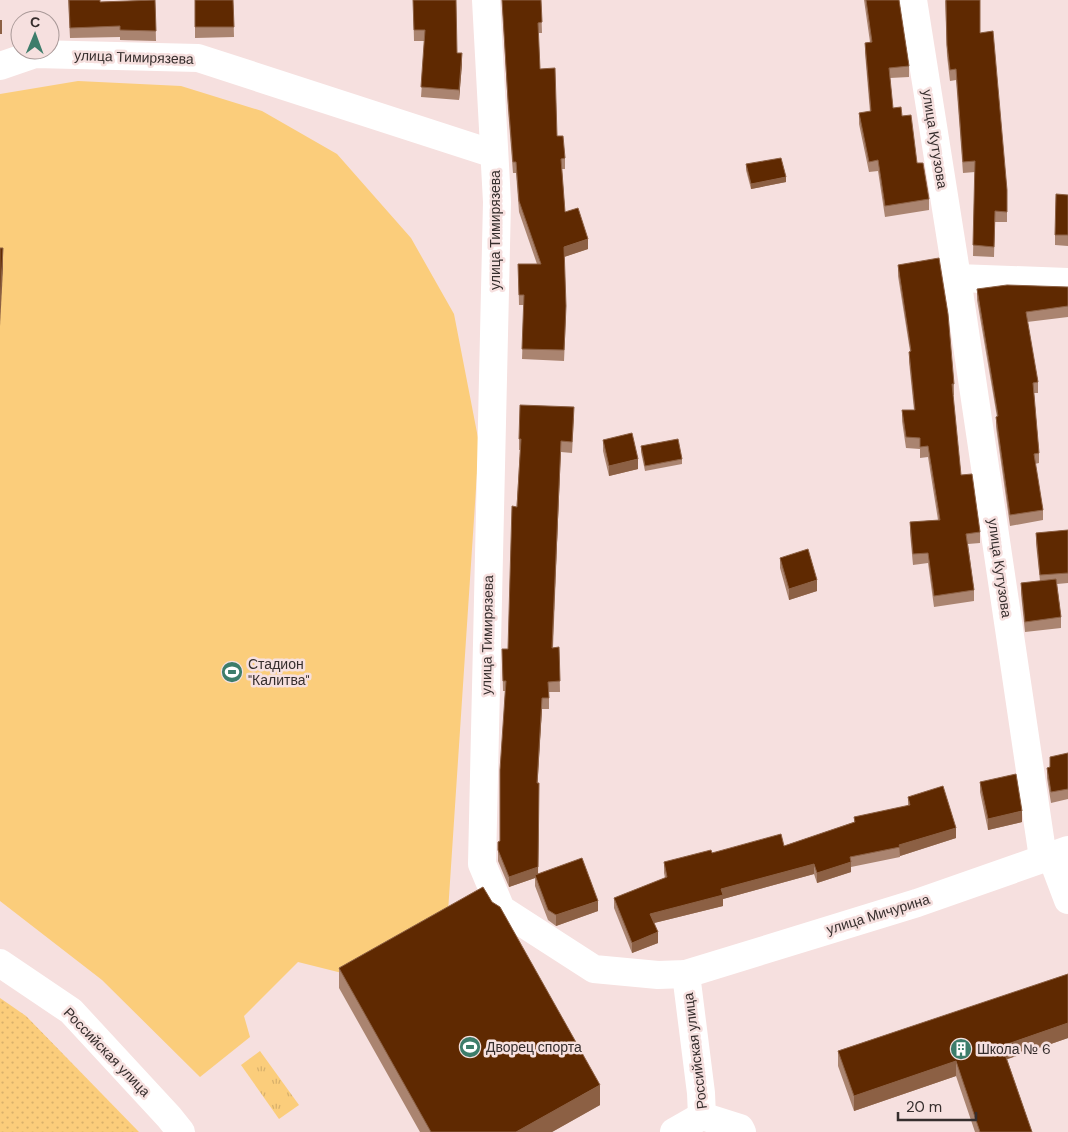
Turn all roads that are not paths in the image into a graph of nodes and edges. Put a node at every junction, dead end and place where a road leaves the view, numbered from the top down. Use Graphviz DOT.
graph roads {
  1 [pos="486,0"];
  2 [pos="913,0"];
  3 [pos="0,66"];
  4 [pos="494,154"];
  5 [pos="957,278"];
  6 [pos="1068,282"];
  7 [pos="1054,854"];
  8 [pos="1068,900"];
  9 [pos="0,963"];
  10 [pos="686,974"];
  11 [pos="702,1116"];
  12 [pos="180,1132"];
  13 [pos="674,1132"];
  14 [pos="742,1132"];
  1 -- 4 [label="street, улица Тимирязева"];
  2 -- 5 [label="street, улица Кутузова"];
  3 -- 4 [label="street, улица Тимирязева"];
  4 -- 10 [label="street, улица Тимирязева"];
  5 -- 6 [label="street"];
  5 -- 7 [label="street, улица Кутузова"];
  7 -- 8 [label="street, улица Кутузова"];
  7 -- 10 [label="street, улица Мичурина"];
  9 -- 12 [label="street, Российская улица"];
  10 -- 11 [label="street, Российская улица"];
  11 -- 13 [label="street"];
  11 -- 14 [label="street, Российская улица"];
}
